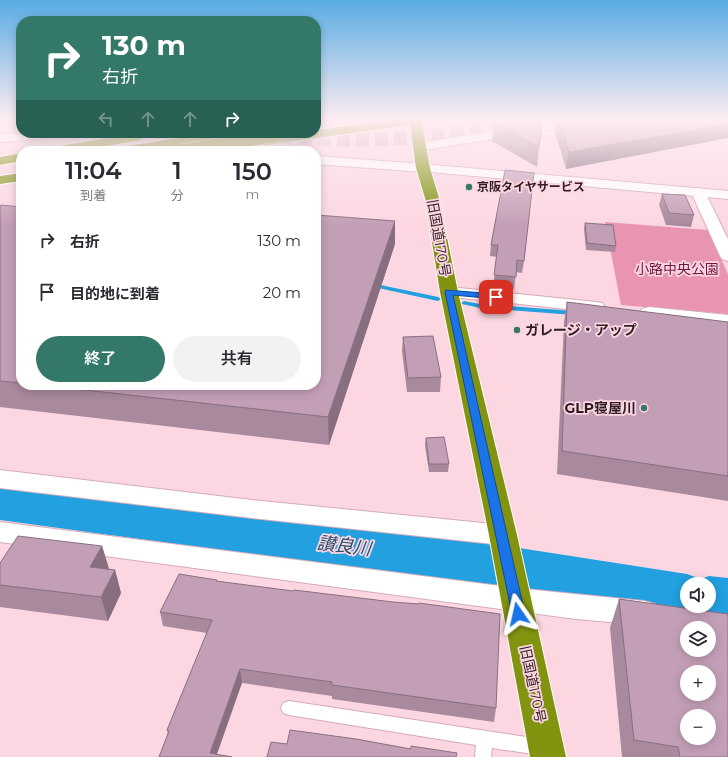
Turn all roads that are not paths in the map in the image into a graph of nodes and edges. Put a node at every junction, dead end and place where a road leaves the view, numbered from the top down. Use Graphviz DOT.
graph roads {
  1 [pos="420,154"];
  2 [pos="16,158"];
  3 [pos="321,160"];
  4 [pos="0,161"];
  5 [pos="16,168"];
  6 [pos="423,168"];
  7 [pos="0,170"];
  8 [pos="16,179"];
  9 [pos="0,181"];
  10 [pos="698,192"];
  11 [pos="728,195"];
  12 [pos="728,256"];
  13 [pos="449,292"];
  14 [pos="612,309"];
  15 [pos="635,311"];
  16 [pos="728,321"];
  17 [pos="0,480"];
  18 [pos="0,532"];
  19 [pos="503,540"];
  20 [pos="514,595"];
  21 [pos="667,615"];
  22 [pos="289,708"];
  23 [pos="485,738"];
  24 [pos="548,753"];
  25 [pos="483,757"];
  1 -- 6 [label="highway, 旧国道170号"];
  2 -- 4 [label="highway"];
  3 -- 6 [label="street"];
  5 -- 7 [label="highway"];
  6 -- 10 [label="street"];
  6 -- 13 [label="highway, 旧国道170号"];
  8 -- 9 [label="highway"];
  10 -- 11 [label="street"];
  10 -- 12 [label="street"];
  13 -- 14 [label="street"];
  13 -- 19 [label="highway, 旧国道170号"];
  15 -- 16 [label="street"];
  17 -- 19 [label="street"];
  18 -- 20 [label="street"];
  19 -- 20 [label="highway, 旧国道170号"];
  20 -- 21 [label="street"];
  20 -- 24 [label="highway, 旧国道170号"];
  22 -- 23 [label="lane"];
  23 -- 24 [label="lane"];
  23 -- 25 [label="lane"];
}
